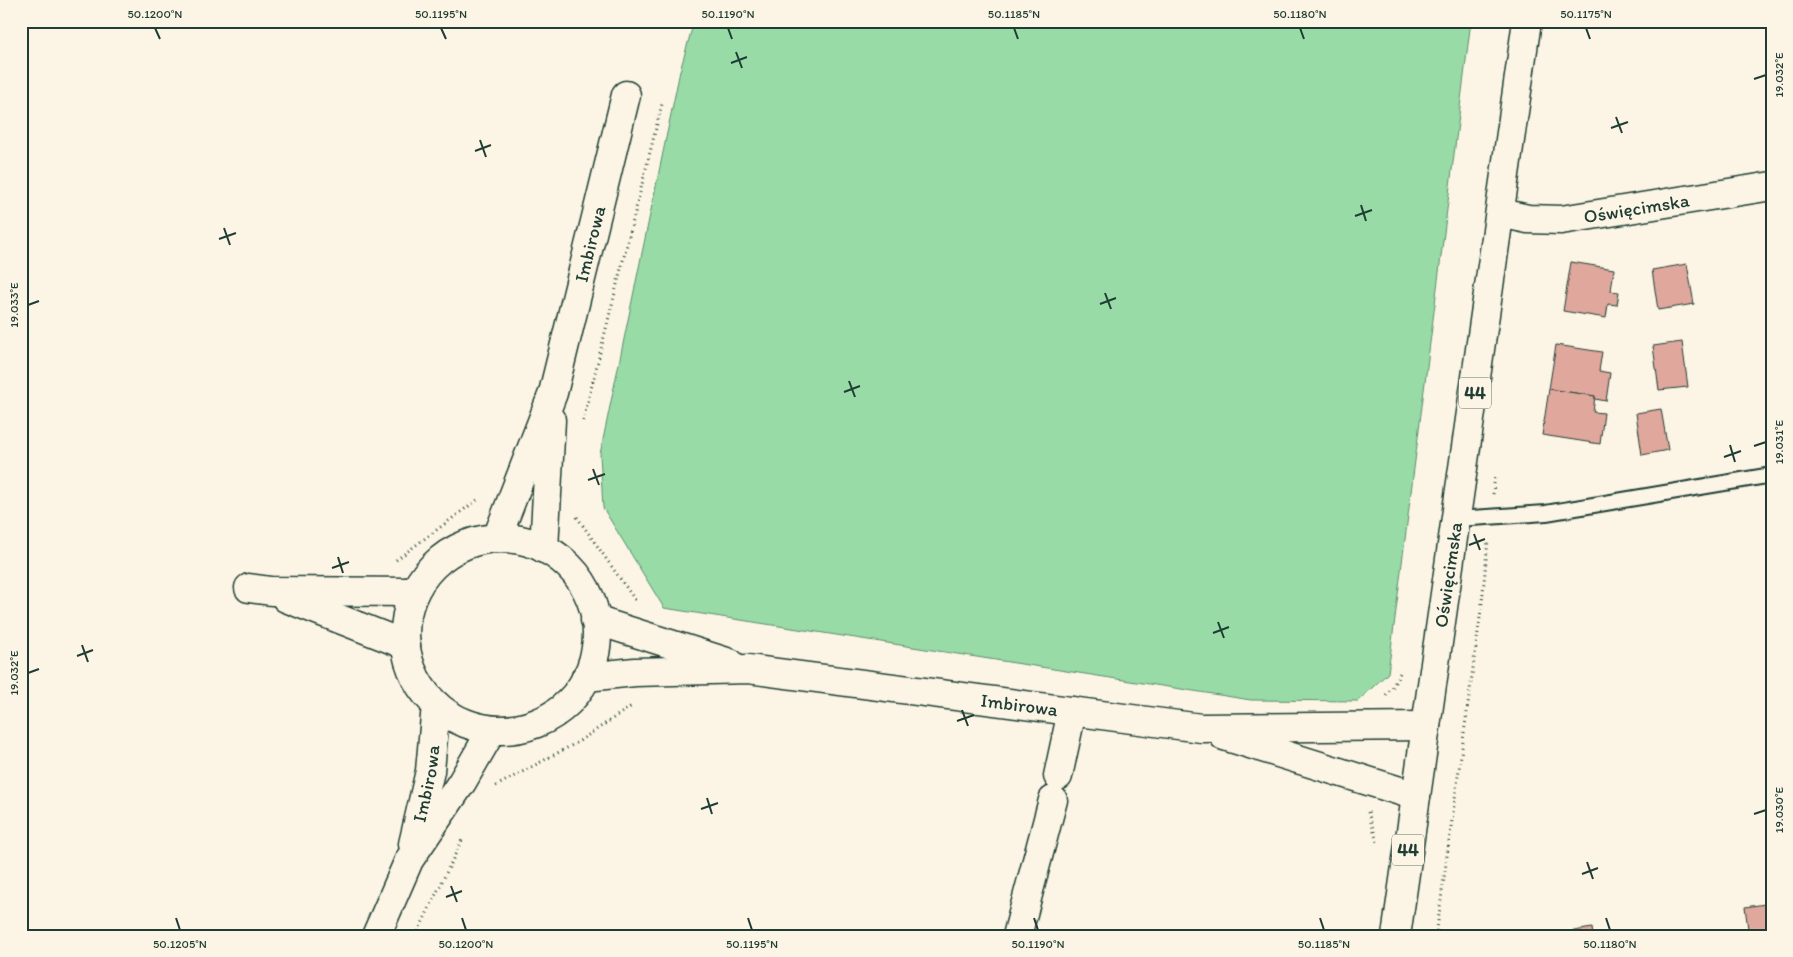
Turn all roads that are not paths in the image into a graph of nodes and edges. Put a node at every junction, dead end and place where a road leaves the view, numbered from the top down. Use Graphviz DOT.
graph roads {
  1 [pos="1527,21"];
  2 [pos="626,95"];
  3 [pos="1772,186"];
  4 [pos="1500,213"];
  5 [pos="553,393"];
  6 [pos="1772,475"];
  7 [pos="1457,519"];
  8 [pos="496,538"];
  9 [pos="544,549"];
  10 [pos="414,592"];
  11 [pos="595,620"];
  12 [pos="406,645"];
  13 [pos="748,669"];
  14 [pos="586,677"];
  15 [pos="436,705"];
  16 [pos="1072,712"];
  17 [pos="1426,726"];
  18 [pos="1201,728"];
  19 [pos="492,730"];
  20 [pos="1416,796"];
  21 [pos="410,860"];
  22 [pos="376,936"];
  23 [pos="1017,936"];
  24 [pos="1396,936"];
  1 -- 4 [label="main road, Oświęcimska / 44"];
  2 -- 5 [label="main road, Imbirowa"];
  3 -- 4 [label="main road, Oświęcimska"];
  4 -- 7 [label="main road, Oświęcimska / 44"];
  5 -- 8 [label="main road, Imbirowa"];
  5 -- 9 [label="main road, Imbirowa"];
  6 -- 7 [label="lane"];
  7 -- 17 [label="main road, Oświęcimska / 44"];
  8 -- 9 [label="main road"];
  8 -- 10 [label="main road"];
  9 -- 11 [label="main road"];
  10 -- 12 [label="main road"];
  10 -- 12 [label="main road"];
  11 -- 13 [label="main road, Imbirowa"];
  11 -- 14 [label="main road"];
  12 -- 15 [label="main road"];
  13 -- 14 [label="main road, Imbirowa"];
  13 -- 16 [label="main road, Imbirowa"];
  14 -- 19 [label="main road"];
  15 -- 19 [label="main road"];
  15 -- 21 [label="main road, Imbirowa"];
  16 -- 18 [label="main road, Imbirowa"];
  16 -- 23 [label="main road"];
  17 -- 18 [label="main road, Imbirowa"];
  17 -- 20 [label="main road, Oświęcimska / 44"];
  18 -- 20 [label="main road, Imbirowa"];
  19 -- 21 [label="main road, Imbirowa"];
  20 -- 24 [label="main road, Oświęcimska / 44"];
  21 -- 22 [label="main road, Imbirowa"];
}
